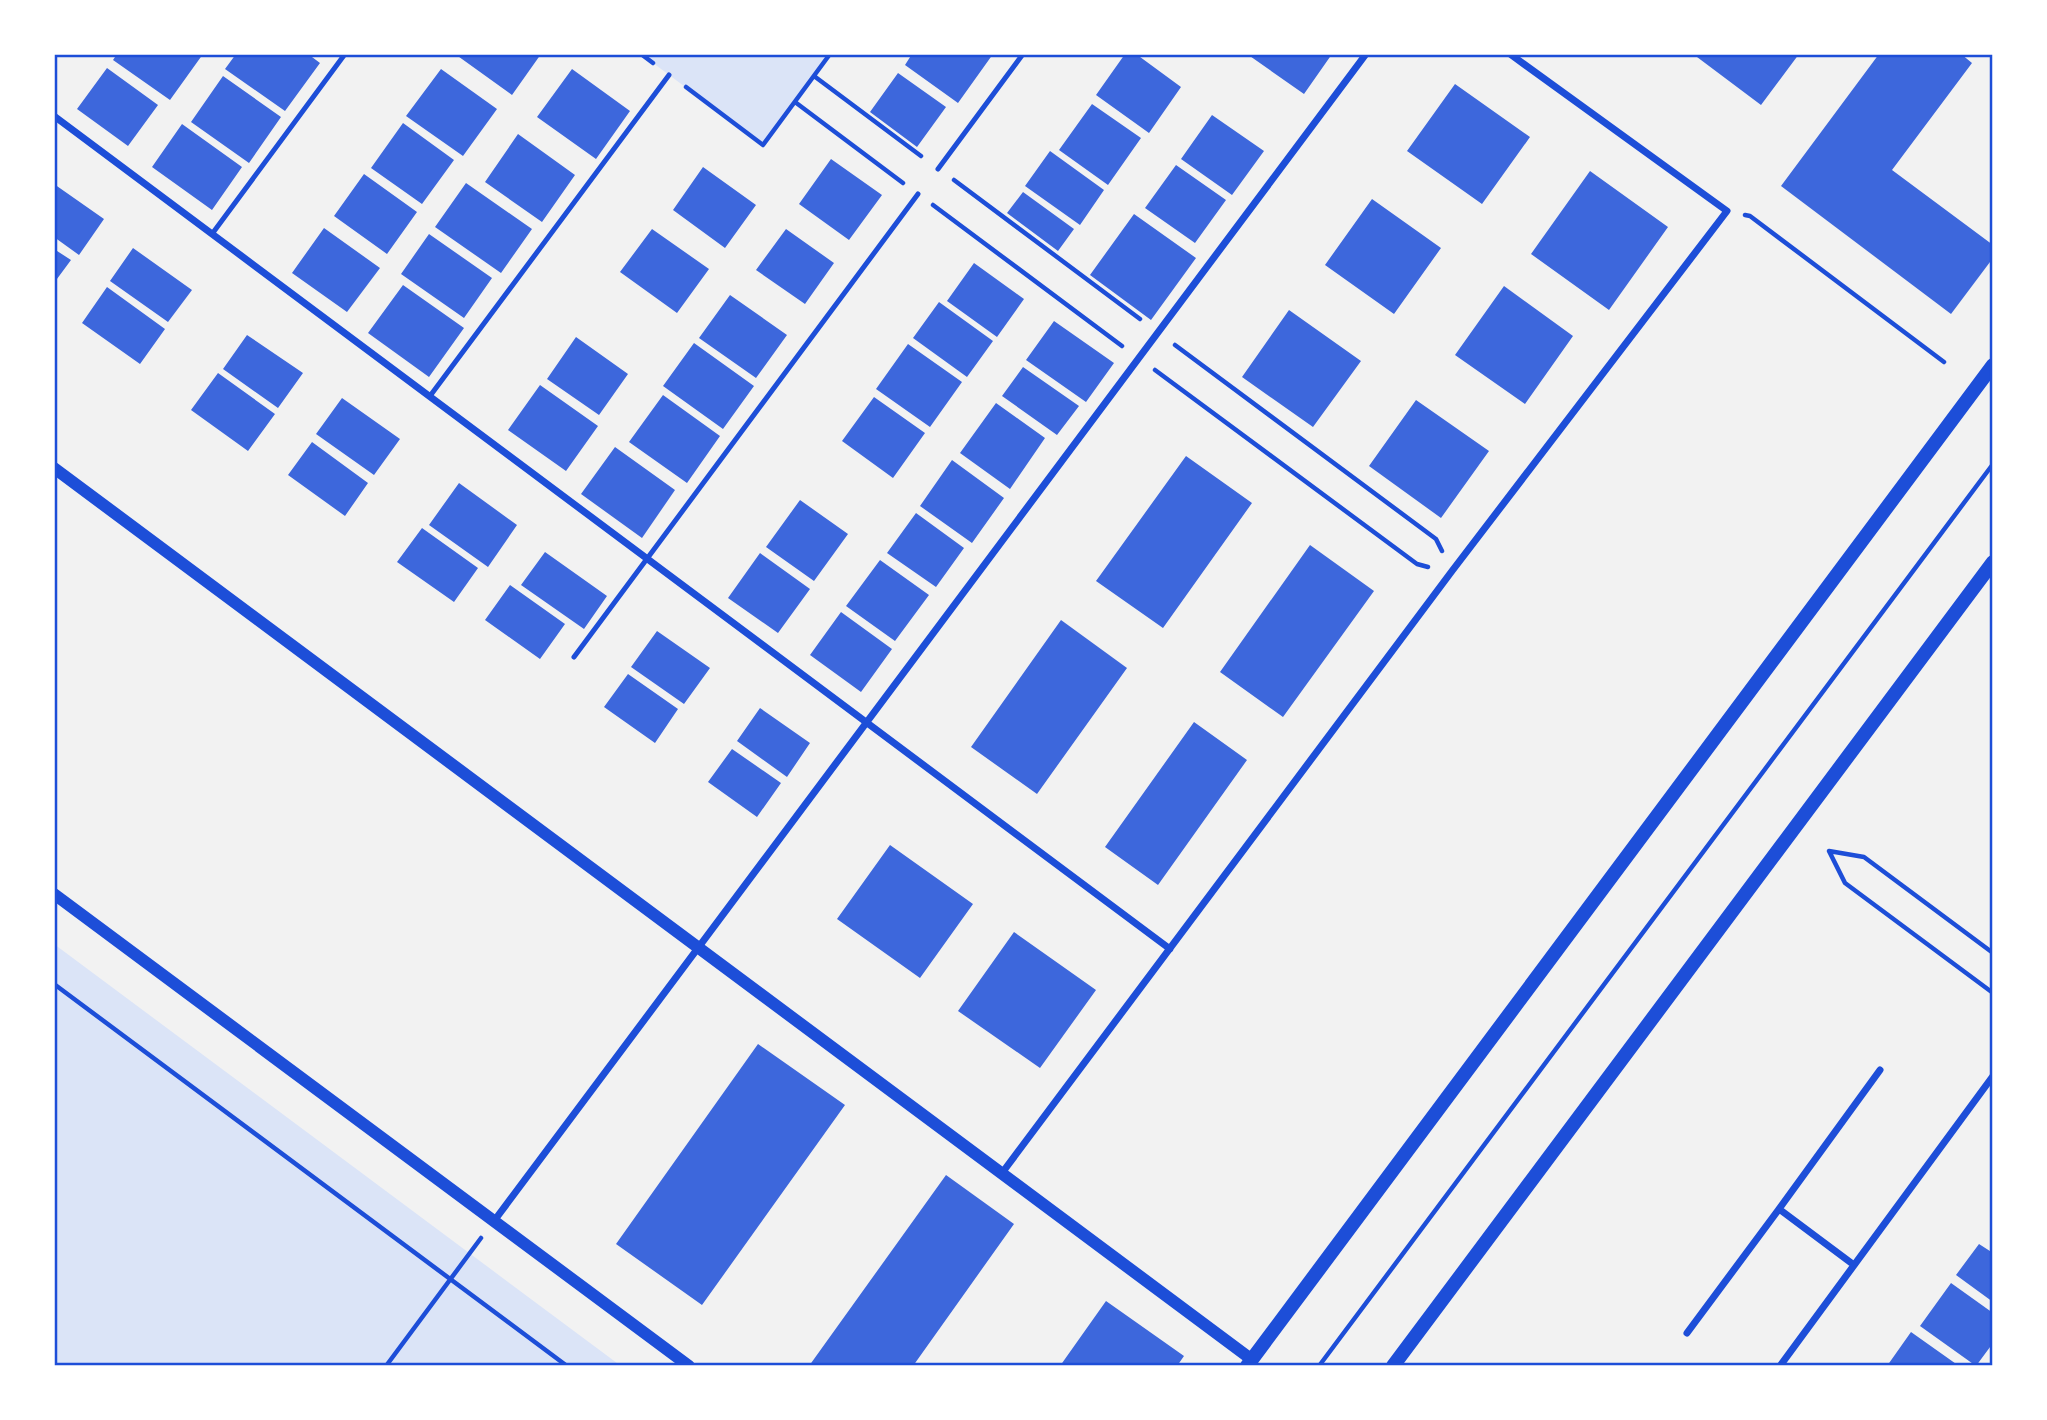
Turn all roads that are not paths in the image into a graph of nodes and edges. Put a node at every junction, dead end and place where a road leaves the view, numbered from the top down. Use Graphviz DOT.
graph roads {
  1 [pos="345,54"];
  2 [pos="1023,54"];
  3 [pos="1366,54"];
  4 [pos="1510,54"];
  5 [pos="669,75"];
  6 [pos="54,116"];
  7 [pos="938,169"];
  8 [pos="918,194"];
  9 [pos="212,234"];
  10 [pos="1993,365"];
  11 [pos="430,397"];
  12 [pos="54,468"];
  13 [pos="647,559"];
  14 [pos="1993,562"];
  15 [pos="574,657"];
  16 [pos="866,722"];
  17 [pos="54,894"];
  18 [pos="698,947"];
  19 [pos="1170,949"];
  20 [pos="1880,1070"];
  21 [pos="1993,1076"];
  22 [pos="1002,1173"];
  23 [pos="1779,1209"];
  24 [pos="494,1221"];
  25 [pos="1854,1265"];
  26 [pos="1687,1333"];
  27 [pos="1249,1362"];
  28 [pos="689,1366"];
  29 [pos="1393,1366"];
  30 [pos="1780,1366"];
  1 -- 9 [label="lane"];
  2 -- 7 [label="lane"];
  3 -- 16 [label="street"];
  4 -- 19 [label="street"];
  5 -- 11 [label="lane"];
  6 -- 9 [label="street"];
  8 -- 13 [label="lane"];
  9 -- 11 [label="street"];
  10 -- 27 [label="main road"];
  11 -- 13 [label="street"];
  12 -- 18 [label="street"];
  13 -- 15 [label="lane"];
  13 -- 16 [label="street"];
  14 -- 29 [label="main road"];
  16 -- 18 [label="street"];
  16 -- 19 [label="street"];
  17 -- 24 [label="street"];
  18 -- 22 [label="street"];
  18 -- 24 [label="street"];
  19 -- 22 [label="street"];
  20 -- 23 [label="street"];
  21 -- 25 [label="street"];
  22 -- 27 [label="street"];
  23 -- 25 [label="street"];
  23 -- 26 [label="street"];
  24 -- 28 [label="street"];
  25 -- 30 [label="street"];
}
